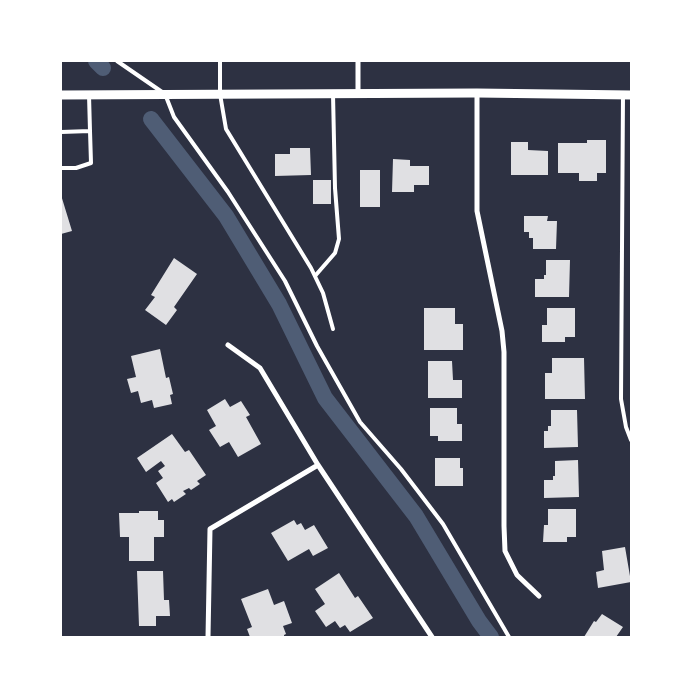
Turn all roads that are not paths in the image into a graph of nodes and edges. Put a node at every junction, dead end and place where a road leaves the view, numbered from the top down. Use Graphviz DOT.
graph roads {
  1 [pos="117,61"];
  2 [pos="220,61"];
  3 [pos="358,61"];
  4 [pos="476,93"];
  5 [pos="162,94"];
  6 [pos="220,94"];
  7 [pos="333,94"];
  8 [pos="358,94"];
  9 [pos="61,95"];
  10 [pos="89,95"];
  11 [pos="627,95"];
  12 [pos="90,131"];
  13 [pos="61,132"];
  14 [pos="61,168"];
  15 [pos="315,276"];
  16 [pos="333,329"];
  17 [pos="228,345"];
  18 [pos="631,440"];
  19 [pos="318,465"];
  20 [pos="539,596"];
  21 [pos="208,637"];
  22 [pos="432,637"];
  23 [pos="509,637"];
  1 -- 5 [label="lane"];
  2 -- 6 [label="lane"];
  3 -- 8 [label="street"];
  4 -- 8 [label="street"];
  4 -- 11 [label="street"];
  4 -- 20 [label="street"];
  5 -- 6 [label="street"];
  5 -- 10 [label="street"];
  5 -- 23 [label="lane"];
  6 -- 7 [label="street"];
  6 -- 15 [label="lane"];
  7 -- 8 [label="street"];
  7 -- 15 [label="lane"];
  9 -- 10 [label="street"];
  10 -- 12 [label="lane"];
  11 -- 18 [label="lane"];
  12 -- 13 [label="lane"];
  12 -- 14 [label="lane"];
  15 -- 16 [label="lane"];
  17 -- 19 [label="street"];
  19 -- 21 [label="street"];
  19 -- 22 [label="street"];
}
